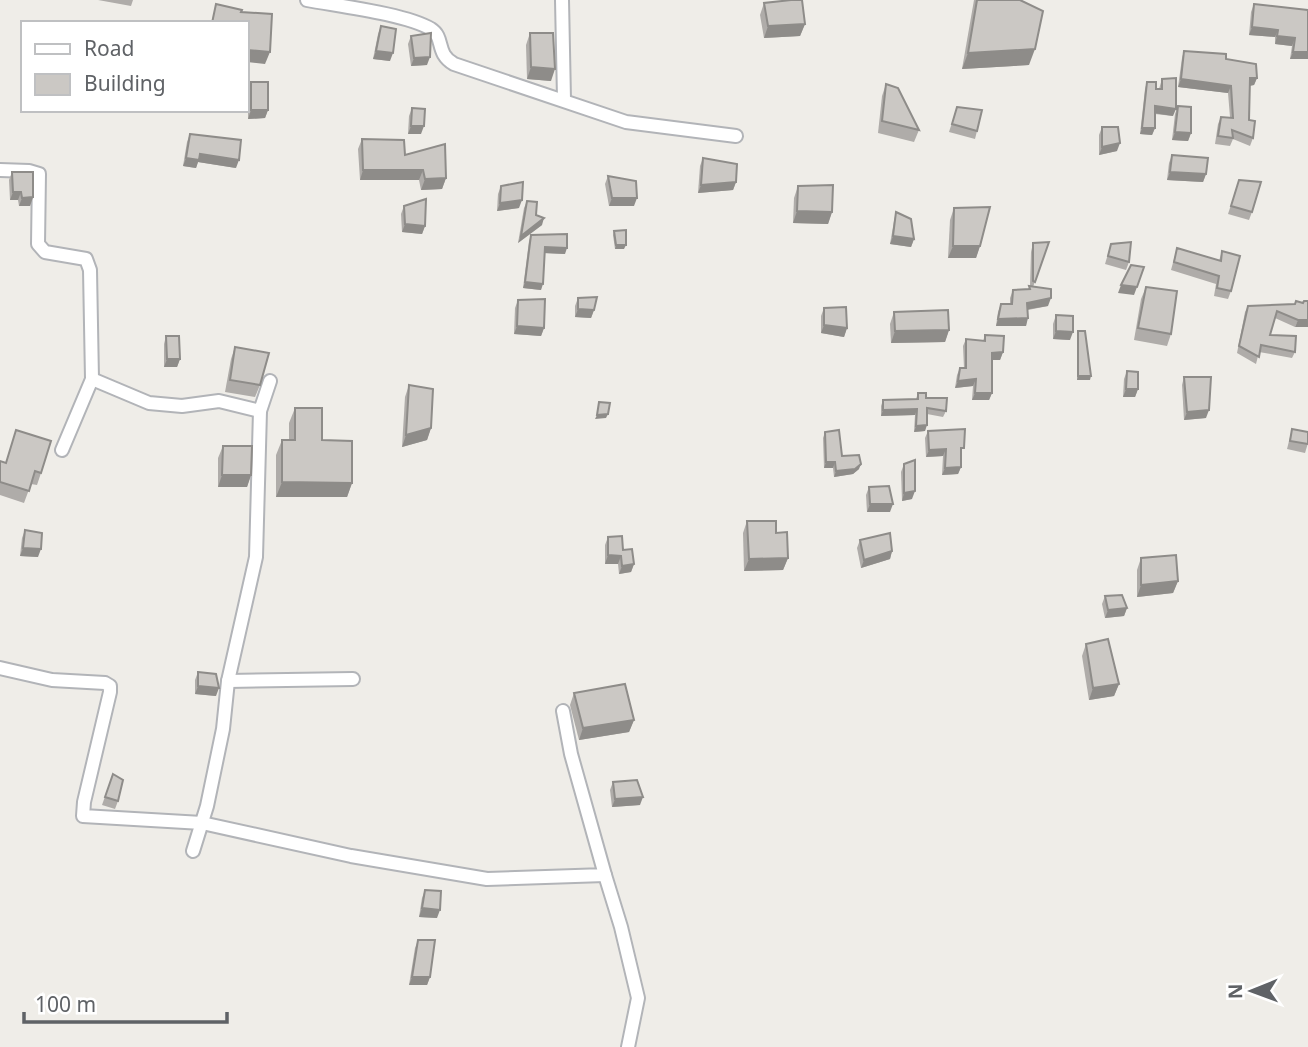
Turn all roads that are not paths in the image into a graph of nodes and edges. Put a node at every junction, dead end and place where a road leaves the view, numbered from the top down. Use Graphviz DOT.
graph roads {
  1 [pos="307,0"];
  2 [pos="562,0"];
  3 [pos="564,99"];
  4 [pos="736,136"];
  5 [pos="0,170"];
  6 [pos="92,379"];
  7 [pos="270,381"];
  8 [pos="260,411"];
  9 [pos="62,450"];
  10 [pos="0,668"];
  11 [pos="353,679"];
  12 [pos="228,681"];
  13 [pos="563,711"];
  14 [pos="202,823"];
  15 [pos="193,850"];
  16 [pos="605,874"];
  17 [pos="628,1047"];
  1 -- 3 [label="street"];
  2 -- 3 [label="street"];
  3 -- 4 [label="street"];
  5 -- 6 [label="street"];
  6 -- 8 [label="street"];
  6 -- 9 [label="street"];
  7 -- 8 [label="street"];
  8 -- 12 [label="street"];
  10 -- 14 [label="street"];
  11 -- 12 [label="street"];
  12 -- 14 [label="street"];
  13 -- 16 [label="street"];
  14 -- 15 [label="street"];
  14 -- 16 [label="street"];
  16 -- 17 [label="street"];
}
